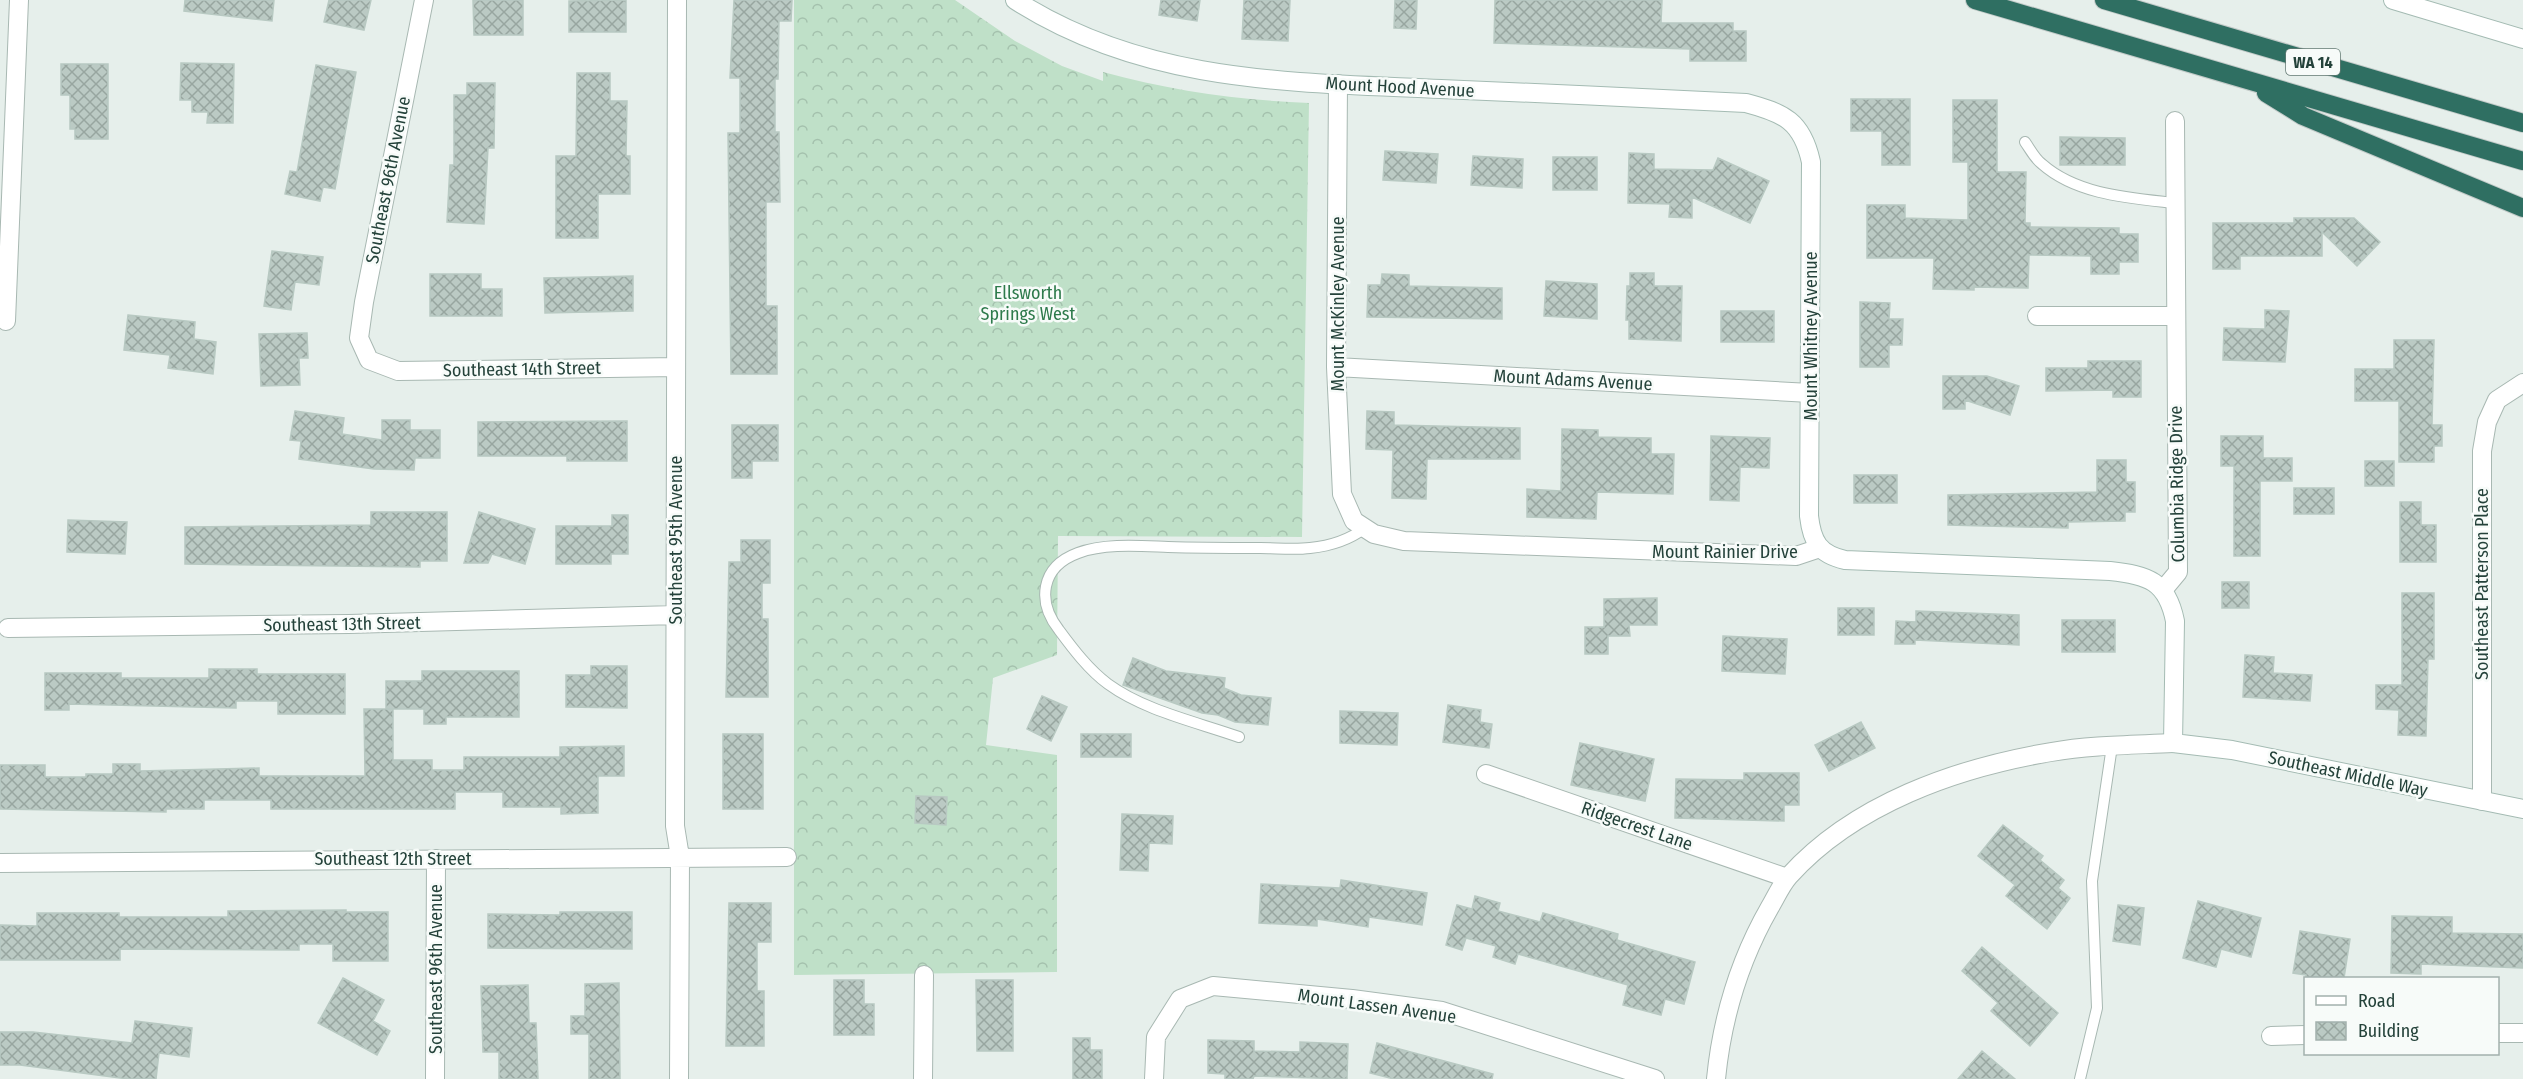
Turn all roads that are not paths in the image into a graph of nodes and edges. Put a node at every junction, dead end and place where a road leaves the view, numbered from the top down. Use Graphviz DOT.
graph roads {
  1 [pos="19,0"];
  2 [pos="424,0"];
  3 [pos="677,0"];
  4 [pos="1015,0"];
  5 [pos="1975,0"];
  6 [pos="2104,0"];
  7 [pos="2392,0"];
  8 [pos="2523,39"];
  9 [pos="2244,79"];
  10 [pos="1338,84"];
  11 [pos="2175,121"];
  12 [pos="2523,123"];
  13 [pos="1795,124"];
  14 [pos="2025,142"];
  15 [pos="2523,161"];
  16 [pos="2175,203"];
  17 [pos="2523,208"];
  18 [pos="2037,315"];
  19 [pos="2175,316"];
  20 [pos="6,321"];
  21 [pos="369,360"];
  22 [pos="676,367"];
  23 [pos="1336,367"];
  24 [pos="2523,383"];
  25 [pos="1810,393"];
  26 [pos="1359,524"];
  27 [pos="1820,548"];
  28 [pos="2163,590"];
  29 [pos="676,615"];
  30 [pos="8,628"];
  31 [pos="1239,737"];
  32 [pos="2173,742"];
  33 [pos="2112,746"];
  34 [pos="1486,774"];
  35 [pos="2482,801"];
  36 [pos="2523,809"];
  37 [pos="680,857"];
  38 [pos="787,857"];
  39 [pos="436,859"];
  40 [pos="0,862"];
  41 [pos="1787,878"];
  42 [pos="924,975"];
  43 [pos="2499,1033"];
  44 [pos="2523,1033"];
  45 [pos="2304,1035"];
  46 [pos="2271,1036"];
  47 [pos="435,1079"];
  48 [pos="679,1079"];
  49 [pos="922,1079"];
  50 [pos="1154,1079"];
  51 [pos="1655,1079"];
  52 [pos="1716,1079"];
  53 [pos="2080,1079"];
  1 -- 20 [label="street"];
  2 -- 21 [label="street, Southeast 96th Avenue"];
  3 -- 22 [label="street, Southeast 95th Avenue"];
  4 -- 10 [label="street, Mount Hood Avenue"];
  5 -- 9 [label="highway, WA 14"];
  6 -- 12 [label="highway, WA 14"];
  7 -- 8 [label="street"];
  9 -- 15 [label="highway, WA 14"];
  9 -- 17 [label="highway"];
  10 -- 13 [label="street, Mount Hood Avenue"];
  10 -- 23 [label="street, Mount McKinley Avenue"];
  11 -- 16 [label="street, Columbia Ridge Drive"];
  13 -- 25 [label="street, Mount Whitney Avenue"];
  14 -- 16 [label="lane"];
  16 -- 19 [label="street, Columbia Ridge Drive"];
  18 -- 19 [label="street"];
  19 -- 28 [label="street, Columbia Ridge Drive"];
  21 -- 22 [label="street, Southeast 14th Street"];
  22 -- 29 [label="street, Southeast 95th Avenue"];
  23 -- 25 [label="street, Mount Adams Avenue"];
  23 -- 26 [label="street, Mount McKinley Avenue"];
  24 -- 35 [label="street, Southeast Patterson Place"];
  25 -- 27 [label="street, Mount Whitney Avenue"];
  26 -- 27 [label="street, Mount Rainier Drive"];
  26 -- 31 [label="lane"];
  27 -- 28 [label="street, Mount Rainier Drive"];
  28 -- 32 [label="street"];
  29 -- 30 [label="street, Southeast 13th Street"];
  29 -- 37 [label="street, Southeast 95th Avenue"];
  32 -- 33 [label="street"];
  32 -- 35 [label="street, Southeast Middle Way"];
  33 -- 41 [label="street"];
  33 -- 53 [label="lane"];
  34 -- 41 [label="street, Ridgecrest Lane"];
  35 -- 36 [label="street, Southeast Middle Way"];
  37 -- 38 [label="street, Southeast 12th Street"];
  37 -- 39 [label="street, Southeast 12th Street"];
  37 -- 48 [label="street, Southeast 95th Avenue"];
  39 -- 40 [label="street, Southeast 12th Street"];
  39 -- 47 [label="street, Southeast 96th Avenue"];
  41 -- 52 [label="street"];
  42 -- 49 [label="street"];
  43 -- 44 [label="street"];
  45 -- 46 [label="street"];
  50 -- 51 [label="street, Mount Lassen Avenue"];
}
